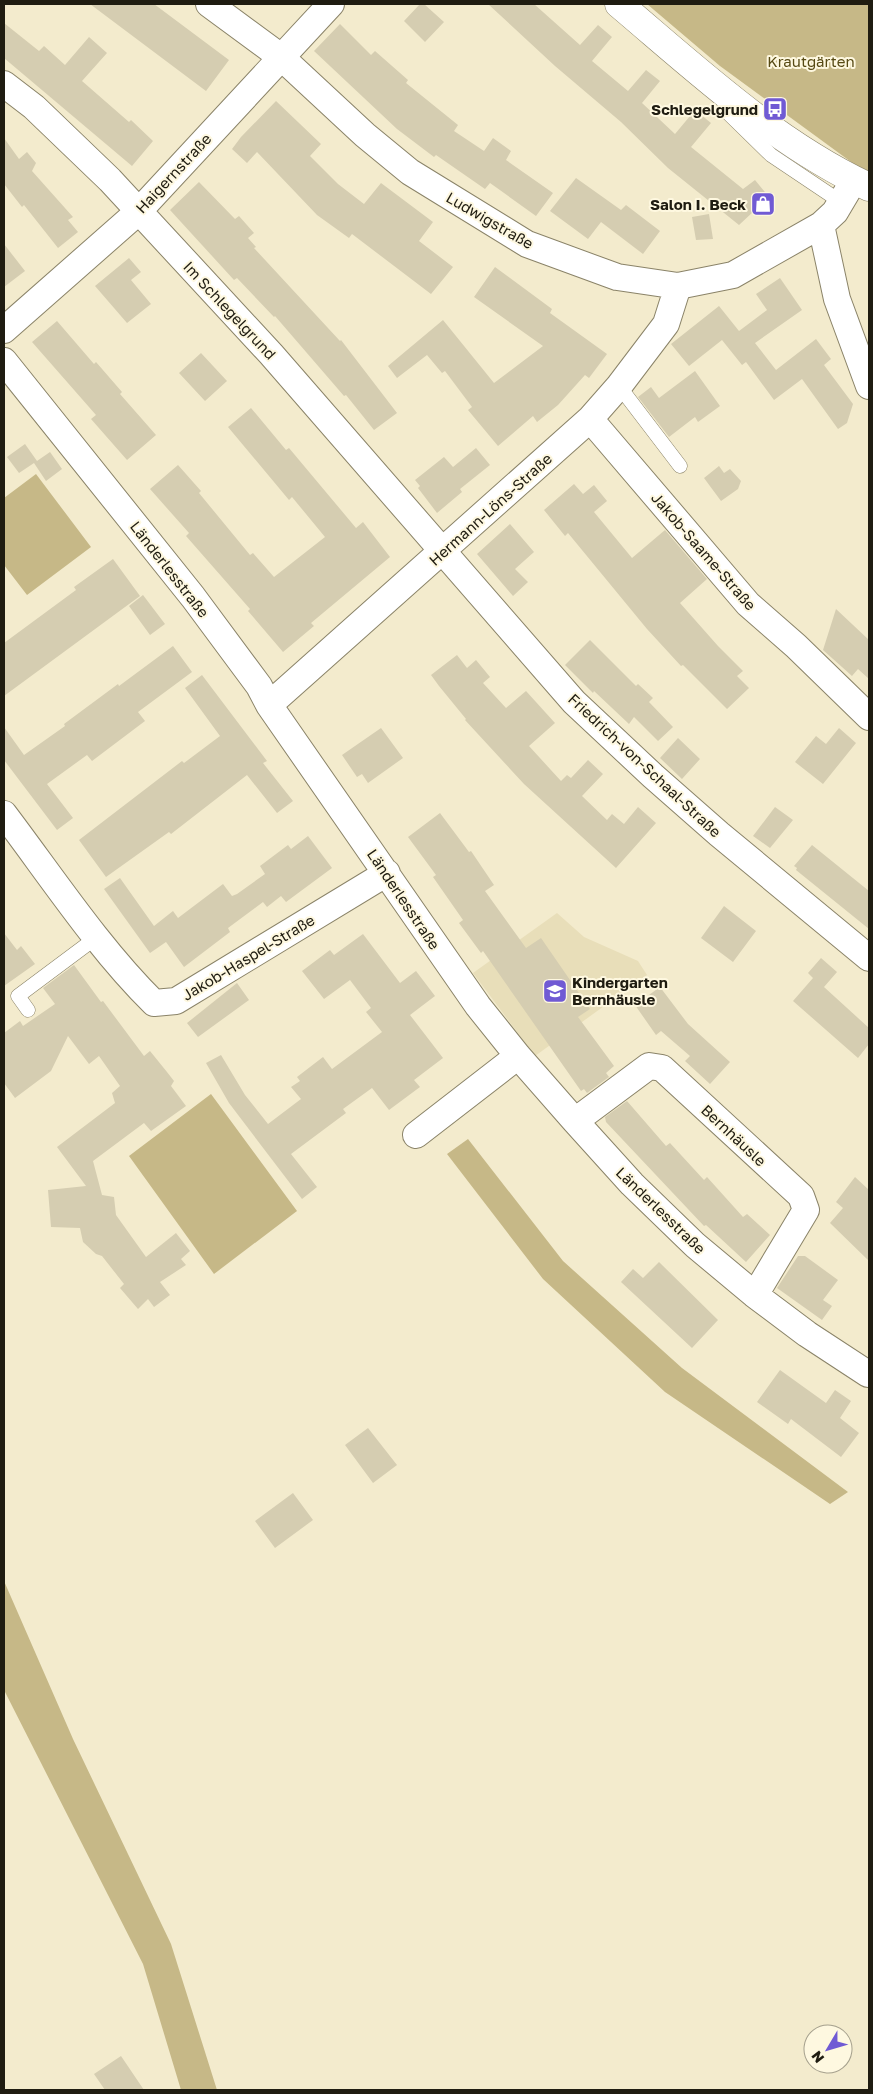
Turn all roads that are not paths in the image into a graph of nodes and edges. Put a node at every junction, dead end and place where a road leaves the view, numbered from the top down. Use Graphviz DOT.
graph roads {
  1 [pos="209,4"];
  2 [pos="332,4"];
  3 [pos="619,4"];
  4 [pos="281,57"];
  5 [pos="4,84"];
  6 [pos="855,190"];
  7 [pos="138,212"];
  8 [pos="822,225"];
  9 [pos="678,286"];
  10 [pos="4,330"];
  11 [pos="4,361"];
  12 [pos="619,386"];
  13 [pos="869,386"];
  14 [pos="590,418"];
  15 [pos="680,466"];
  16 [pos="442,551"];
  17 [pos="269,705"];
  18 [pos="869,717"];
  19 [pos="4,814"];
  20 [pos="387,874"];
  21 [pos="97,937"];
  22 [pos="869,958"];
  23 [pos="28,1010"];
  24 [pos="518,1056"];
  25 [pos="575,1121"];
  26 [pos="416,1135"];
  27 [pos="755,1295"];
  28 [pos="869,1373"];
  1 -- 4 [label="street, Ludwigstraße"];
  2 -- 4 [label="street, Haigernstraße"];
  3 -- 6 [label="main road"];
  4 -- 7 [label="street, Haigernstraße"];
  4 -- 9 [label="street, Ludwigstraße"];
  5 -- 7 [label="street, Im Schlegelgrund"];
  6 -- 8 [label="street, Ludwigstraße"];
  7 -- 10 [label="street, Haigernstraße"];
  7 -- 16 [label="street, Im Schlegelgrund"];
  8 -- 9 [label="street, Ludwigstraße"];
  8 -- 13 [label="street"];
  9 -- 12 [label="street, Hermann-Löns-Straße"];
  11 -- 17 [label="street, Länderlesstraße"];
  12 -- 14 [label="street, Hermann-Löns-Straße"];
  12 -- 15 [label="lane"];
  14 -- 16 [label="street, Hermann-Löns-Straße"];
  14 -- 18 [label="street, Jakob-Saame-Straße"];
  16 -- 17 [label="street, Hermann-Löns-Straße"];
  16 -- 22 [label="street, Friedrich-von-Schaal-Straße"];
  17 -- 20 [label="street, Länderlesstraße"];
  19 -- 21 [label="street, Jakob-Haspel-Straße"];
  20 -- 21 [label="street, Jakob-Haspel-Straße"];
  20 -- 24 [label="street, Länderlesstraße"];
  21 -- 23 [label="lane"];
  24 -- 25 [label="street, Länderlesstraße"];
  24 -- 26 [label="street"];
  25 -- 27 [label="street, Länderlesstraße"];
  25 -- 27 [label="street, Bernhäusle"];
  27 -- 28 [label="street, Länderlesstraße"];
}
